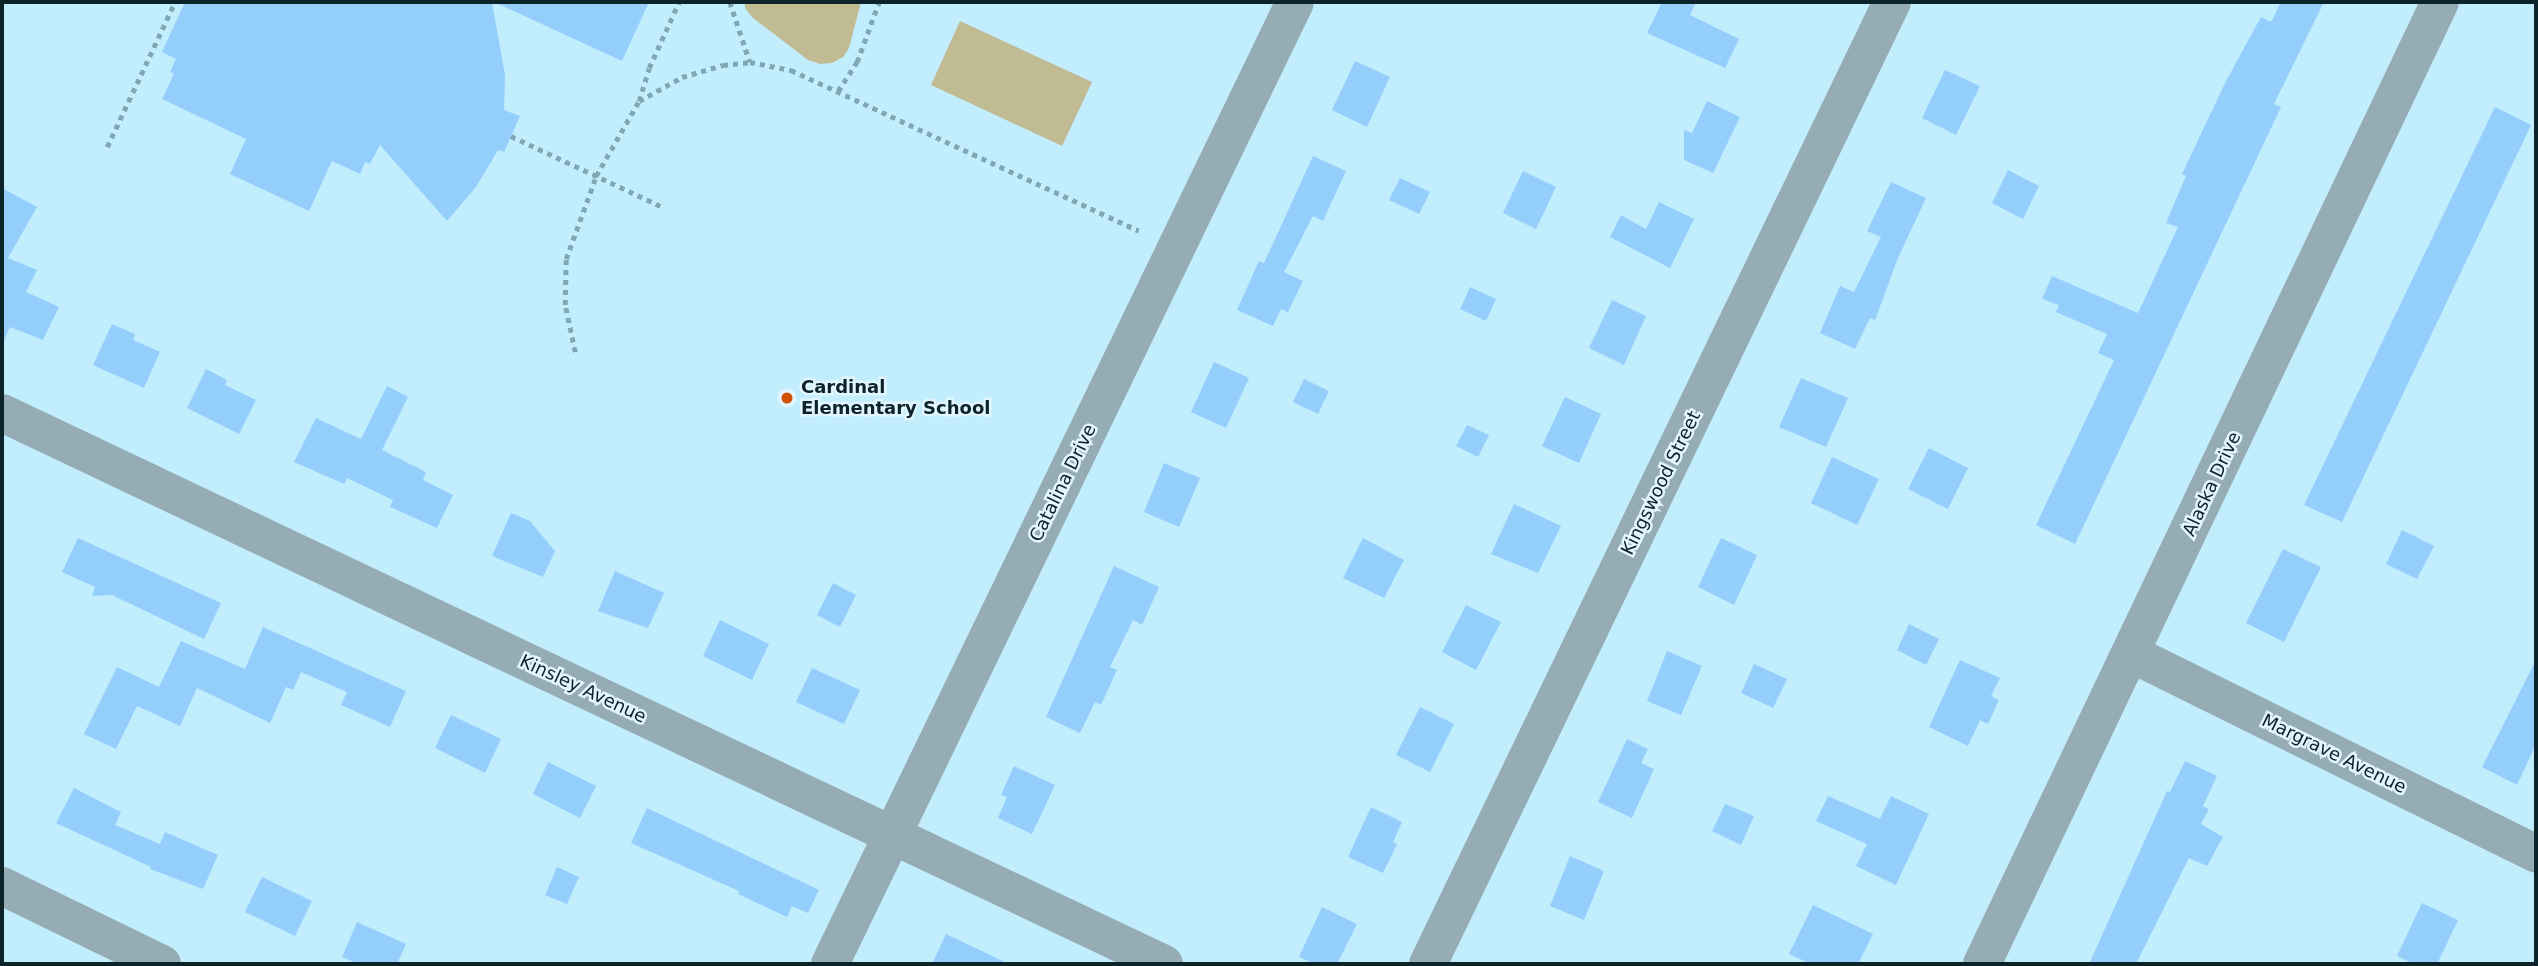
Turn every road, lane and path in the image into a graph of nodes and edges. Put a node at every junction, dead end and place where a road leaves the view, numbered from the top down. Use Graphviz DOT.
graph roads {
  1 [pos="175,2"];
  2 [pos="679,2"];
  3 [pos="730,2"];
  4 [pos="879,2"];
  5 [pos="1295,2"];
  6 [pos="1892,2"];
  7 [pos="2440,2"];
  8 [pos="750,62"];
  9 [pos="838,91"];
  10 [pos="639,101"];
  11 [pos="511,136"];
  12 [pos="107,147"];
  13 [pos="596,176"];
  14 [pos="665,208"];
  15 [pos="1139,231"];
  16 [pos="575,352"];
  17 [pos="2,413"];
  18 [pos="2132,654"];
  19 [pos="891,835"];
  20 [pos="2536,854"];
  21 [pos="2,886"];
  22 [pos="162,964"];
  23 [pos="830,964"];
  24 [pos="1164,964"];
  25 [pos="1428,964"];
  26 [pos="1982,964"];
  1 -- 12 [label="path"];
  2 -- 10 [label="path"];
  3 -- 8 [label="path"];
  4 -- 9 [label="path"];
  5 -- 19 [label="street, Catalina Drive"];
  6 -- 25 [label="street, Kingswood Street"];
  7 -- 18 [label="street, Alaska Drive"];
  8 -- 9 [label="path"];
  8 -- 10 [label="path"];
  9 -- 15 [label="path"];
  10 -- 13 [label="path"];
  11 -- 13 [label="path"];
  13 -- 14 [label="path"];
  13 -- 16 [label="path"];
  17 -- 19 [label="street, Kinsley Avenue"];
  18 -- 20 [label="street, Margrave Avenue"];
  18 -- 26 [label="street, Alaska Drive"];
  19 -- 23 [label="street, Catalina Drive"];
  19 -- 24 [label="street, Kinsley Avenue"];
  21 -- 22 [label="street"];
}
